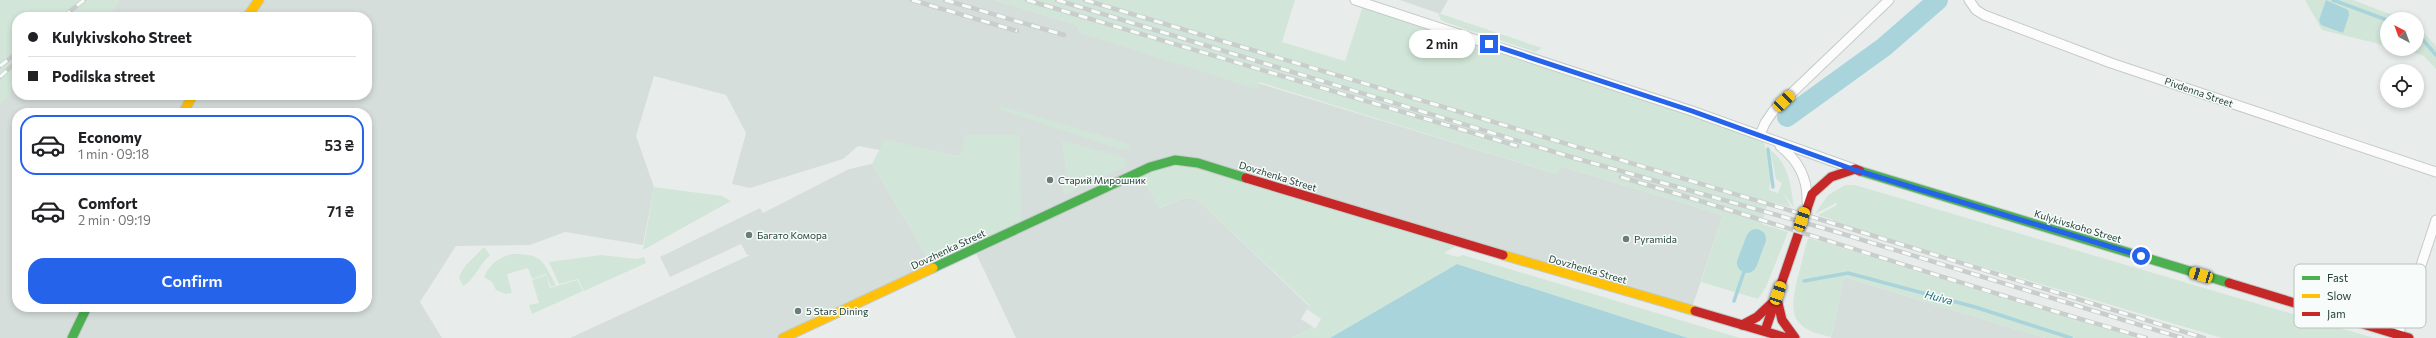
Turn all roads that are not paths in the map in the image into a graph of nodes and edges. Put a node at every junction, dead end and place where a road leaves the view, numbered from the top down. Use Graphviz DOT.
graph roads {
  1 [pos="259,0"];
  2 [pos="1354,0"];
  3 [pos="1889,0"];
  4 [pos="1969,0"];
  5 [pos="251,12"];
  6 [pos="1760,135"];
  7 [pos="1770,139"];
  8 [pos="1855,170"];
  9 [pos="2436,172"];
  10 [pos="1807,205"];
  11 [pos="2436,220"];
  12 [pos="2421,264"];
  13 [pos="1777,295"];
  14 [pos="2294,303"];
  15 [pos="85,312"];
  16 [pos="1742,325"];
  17 [pos="2375,328"];
  18 [pos="2400,328"];
  19 [pos="1764,334"];
  20 [pos="2398,335"];
  21 [pos="72,338"];
  22 [pos="783,338"];
  23 [pos="1787,338"];
  24 [pos="1795,338"];
  25 [pos="2409,338"];
  1 -- 5 [label="main road"];
  2 -- 6 [label="street"];
  3 -- 6 [label="street"];
  4 -- 9 [label="street, Pivdenna Street"];
  6 -- 7 [label="street"];
  7 -- 8 [label="street"];
  7 -- 10 [label="street"];
  8 -- 10 [label="main road"];
  8 -- 14 [label="main road, Kulykivskoho Street"];
  10 -- 13 [label="main road"];
  11 -- 12 [label="street"];
  13 -- 16 [label="main road"];
  13 -- 19 [label="main road"];
  13 -- 24 [label="main road"];
  15 -- 21 [label="main road"];
  16 -- 19 [label="main road, Dovzhenka Street"];
  16 -- 22 [label="main road, Dovzhenka Street"];
  17 -- 20 [label="main road, Kulykivskoho Street"];
  18 -- 20 [label="street"];
  19 -- 23 [label="main road, Dovzhenka Street"];
  20 -- 25 [label="main road, Kulykivskoho Street"];
}
